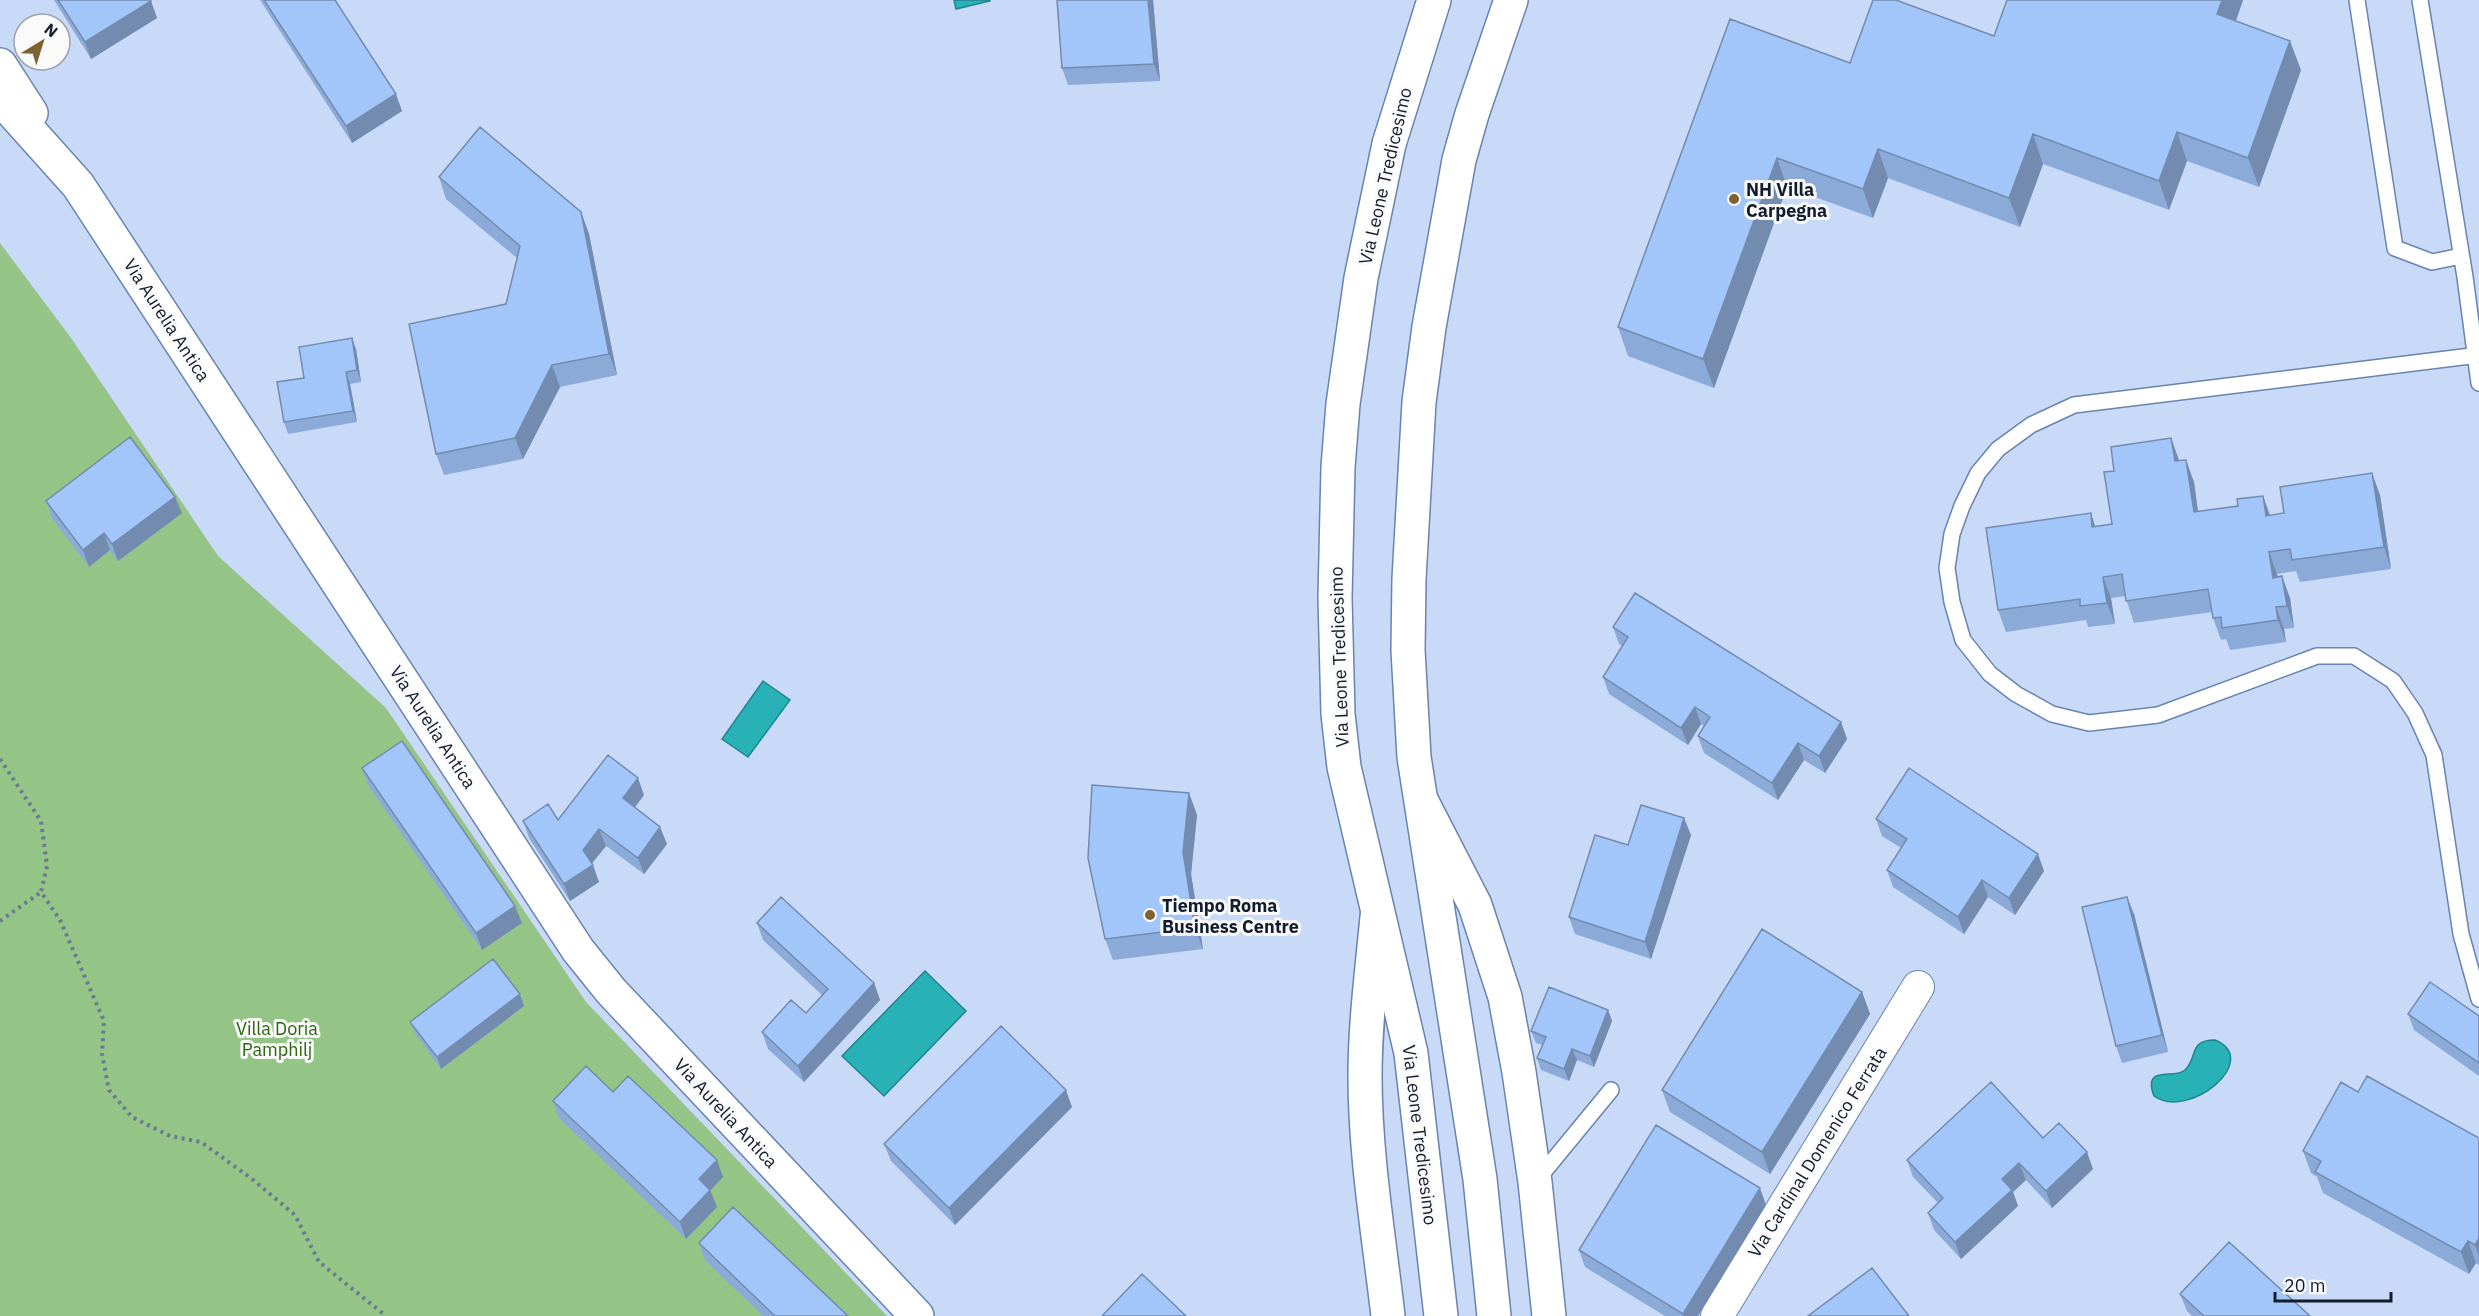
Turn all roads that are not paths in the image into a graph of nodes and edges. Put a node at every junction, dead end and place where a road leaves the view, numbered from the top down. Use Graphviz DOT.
graph roads {
  1 [pos="1434,0"];
  2 [pos="1511,0"];
  3 [pos="2357,0"];
  4 [pos="2420,0"];
  5 [pos="0,65"];
  6 [pos="0,98"];
  7 [pos="78,185"];
  8 [pos="2461,256"];
  9 [pos="2477,355"];
  10 [pos="2479,382"];
  11 [pos="1419,797"];
  12 [pos="1378,912"];
  13 [pos="1918,987"];
  14 [pos="2479,999"];
  15 [pos="1611,1090"];
  16 [pos="1535,1182"];
  17 [pos="917,1316"];
  18 [pos="1388,1316"];
  19 [pos="1441,1316"];
  20 [pos="1494,1316"];
  21 [pos="1549,1316"];
  22 [pos="1716,1316"];
  1 -- 12 [label="main road, Via Leone Tredicesimo"];
  2 -- 11 [label="main road"];
  3 -- 8 [label="lane"];
  4 -- 8 [label="lane"];
  5 -- 7 [label="main road"];
  6 -- 7 [label="main road, Via Aurelia Antica"];
  7 -- 17 [label="main road, Via Aurelia Antica"];
  8 -- 9 [label="lane"];
  9 -- 10 [label="lane"];
  9 -- 14 [label="lane"];
  11 -- 16 [label="main road"];
  11 -- 20 [label="main road"];
  12 -- 18 [label="main road"];
  12 -- 19 [label="main road, Via Leone Tredicesimo"];
  13 -- 22 [label="street, Via Cardinal Domenico Ferrata"];
  15 -- 16 [label="lane"];
  16 -- 21 [label="main road"];
}
